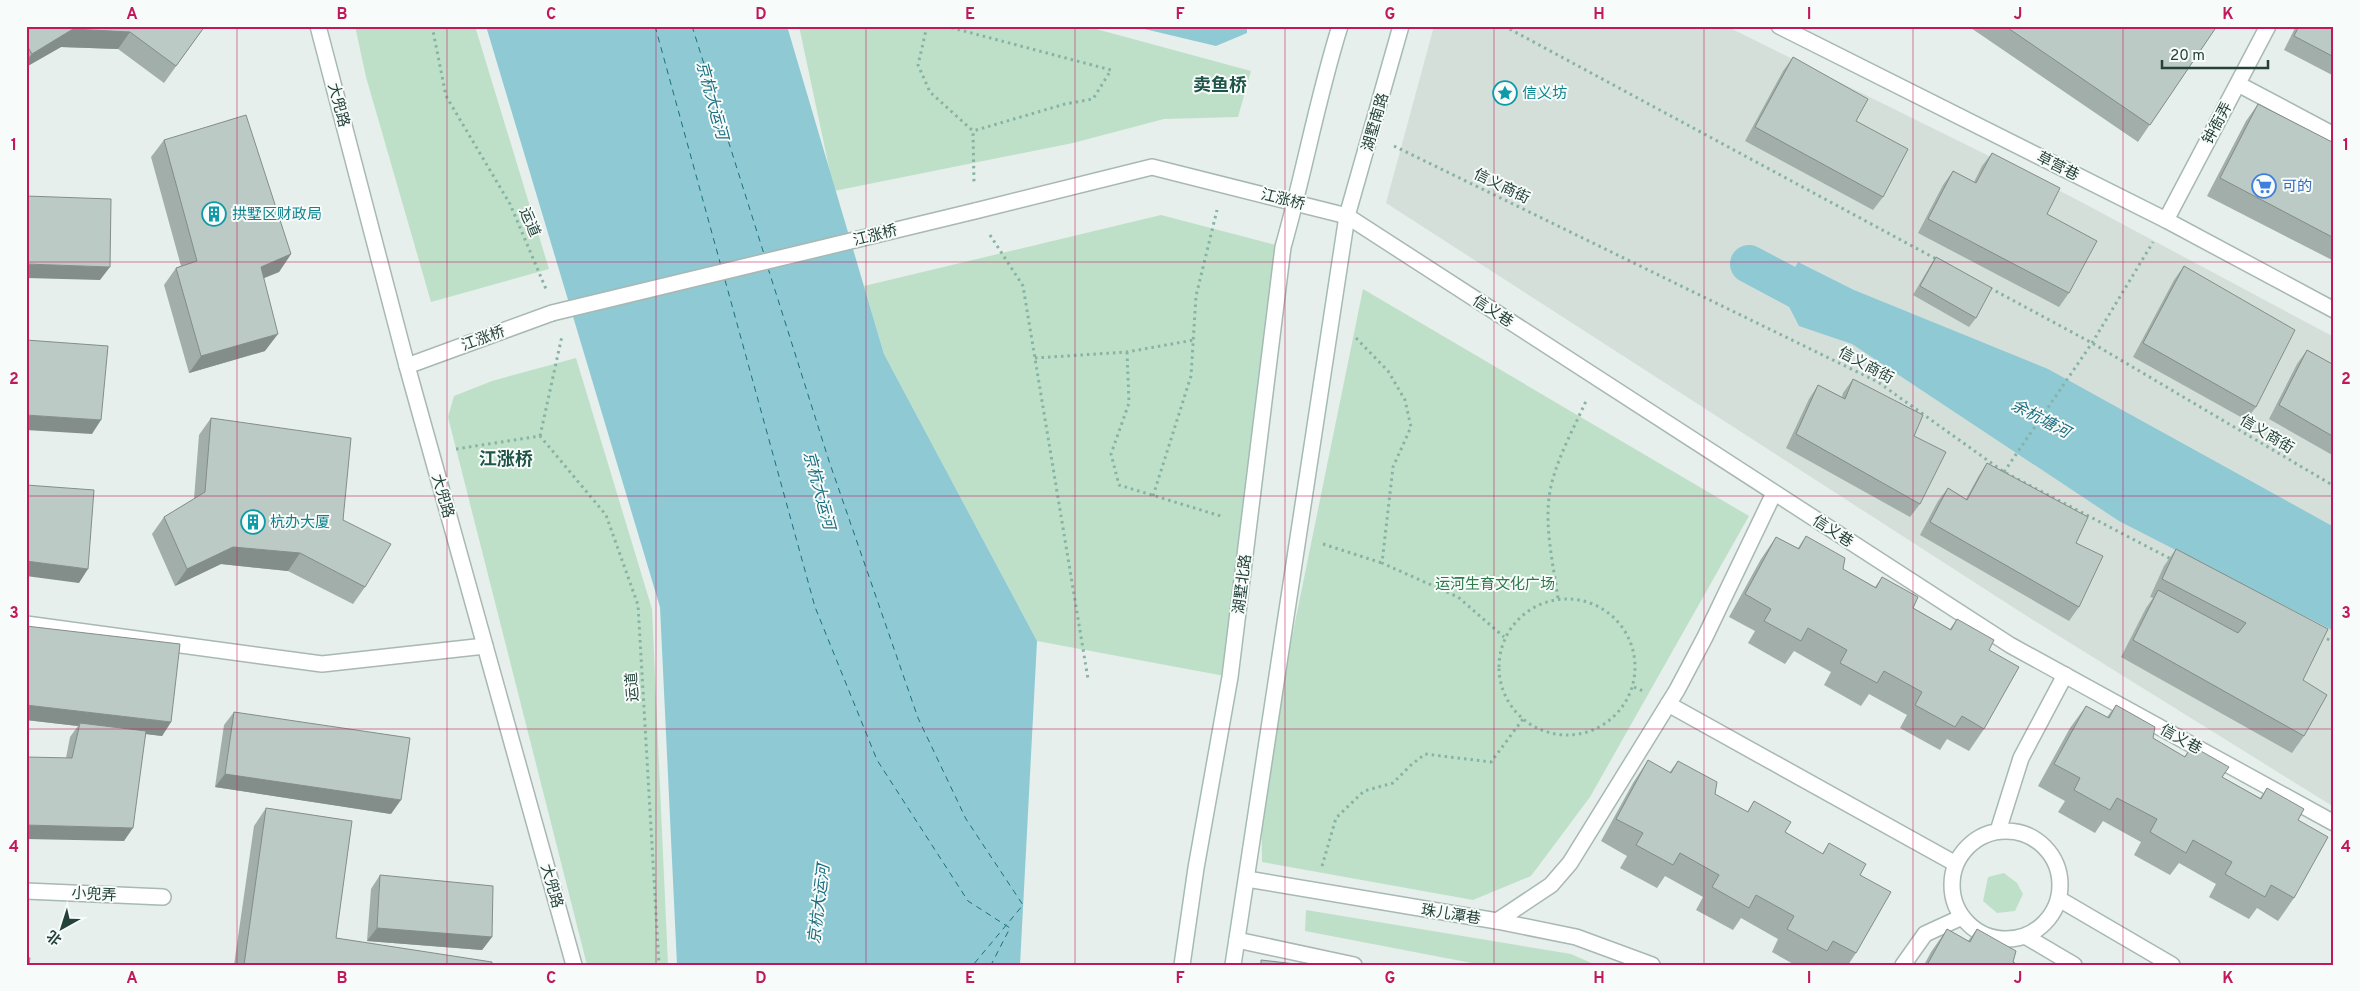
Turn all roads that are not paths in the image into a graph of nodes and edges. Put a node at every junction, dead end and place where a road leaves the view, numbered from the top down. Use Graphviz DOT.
graph roads {
  1 [pos="318,26"];
  2 [pos="1340,26"];
  3 [pos="1401,26"];
  4 [pos="1779,26"];
  5 [pos="2267,27"];
  6 [pos="2238,84"];
  7 [pos="2334,135"];
  8 [pos="1296,203"];
  9 [pos="1347,216"];
  10 [pos="2166,220"];
  11 [pos="2334,310"];
  12 [pos="407,366"];
  13 [pos="1774,493"];
  14 [pos="26,624"];
  15 [pos="485,646"];
  16 [pos="2065,675"];
  17 [pos="1668,704"];
  18 [pos="2334,823"];
  19 [pos="1998,831"];
  20 [pos="1956,864"];
  21 [pos="1247,879"];
  22 [pos="26,891"];
  23 [pos="163,897"];
  24 [pos="2059,899"];
  25 [pos="1962,917"];
  26 [pos="1497,921"];
  27 [pos="2025,936"];
  28 [pos="1237,940"];
  29 [pos="574,965"];
  30 [pos="1182,965"];
  31 [pos="1233,965"];
  32 [pos="1354,965"];
  33 [pos="1652,965"];
  34 [pos="1903,965"];
  35 [pos="2074,965"];
  36 [pos="2172,965"];
  1 -- 12 [label="street, 大兜路"];
  2 -- 8 [label="street"];
  3 -- 9 [label="street, 湖墅南路"];
  4 -- 10 [label="street, 草营巷"];
  5 -- 6 [label="street, 钟衙弄"];
  6 -- 7 [label="street"];
  6 -- 10 [label="street, 钟衙弄"];
  8 -- 9 [label="street, 江涨桥"];
  8 -- 12 [label="street, 江涨桥, bridge"];
  8 -- 30 [label="street, 湖墅北路"];
  9 -- 13 [label="street, 信义巷"];
  9 -- 21 [label="street"];
  10 -- 11 [label="street, 草营巷"];
  12 -- 15 [label="street, 大兜路"];
  13 -- 16 [label="street, 信义巷"];
  13 -- 17 [label="street"];
  14 -- 15 [label="street"];
  15 -- 29 [label="street, 大兜路"];
  16 -- 18 [label="street, 信义巷"];
  16 -- 19 [label="street"];
  17 -- 20 [label="street"];
  17 -- 26 [label="street"];
  19 -- 20 [label="street"];
  19 -- 24 [label="street"];
  20 -- 25 [label="street"];
  21 -- 26 [label="street, 珠儿潭巷"];
  21 -- 28 [label="street"];
  22 -- 23 [label="street, 小兜弄"];
  24 -- 27 [label="street"];
  24 -- 36 [label="street"];
  25 -- 27 [label="street"];
  25 -- 34 [label="street"];
  26 -- 33 [label="street, 珠儿潭巷"];
  27 -- 35 [label="street"];
  28 -- 31 [label="street"];
  28 -- 32 [label="street"];
}
